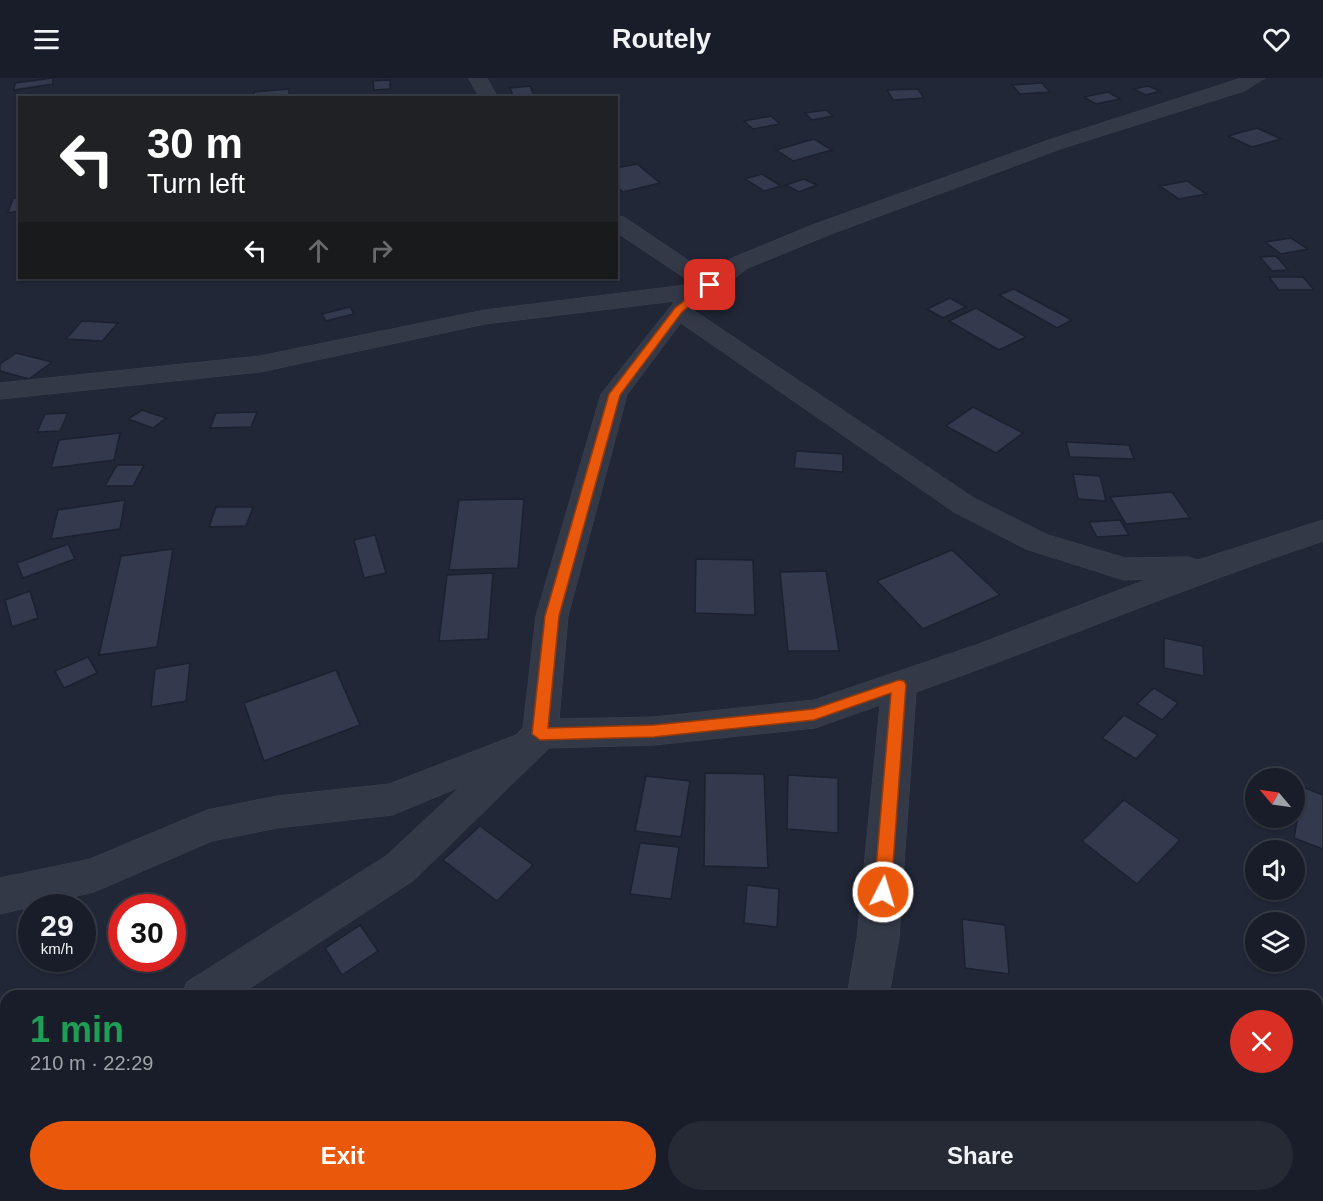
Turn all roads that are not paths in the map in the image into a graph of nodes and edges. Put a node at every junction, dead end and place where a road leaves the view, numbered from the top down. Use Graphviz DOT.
graph roads {
  1 [pos="478,78"];
  2 [pos="1256,78"];
  3 [pos="488,96"];
  4 [pos="618,223"];
  5 [pos="708,287"];
  6 [pos="678,310"];
  7 [pos="0,391"];
  8 [pos="1323,530"];
  9 [pos="1208,568"];
  10 [pos="899,685"];
  11 [pos="536,738"];
  12 [pos="0,896"];
  13 [pos="211,990"];
  14 [pos="869,990"];
  1 -- 3 [label="street"];
  2 -- 5 [label="street"];
  4 -- 5 [label="street"];
  5 -- 6 [label="street"];
  5 -- 7 [label="street"];
  6 -- 9 [label="street"];
  6 -- 11 [label="street"];
  8 -- 9 [label="street"];
  9 -- 10 [label="street"];
  10 -- 11 [label="street"];
  10 -- 14 [label="street"];
  11 -- 12 [label="street"];
  11 -- 13 [label="street"];
}
